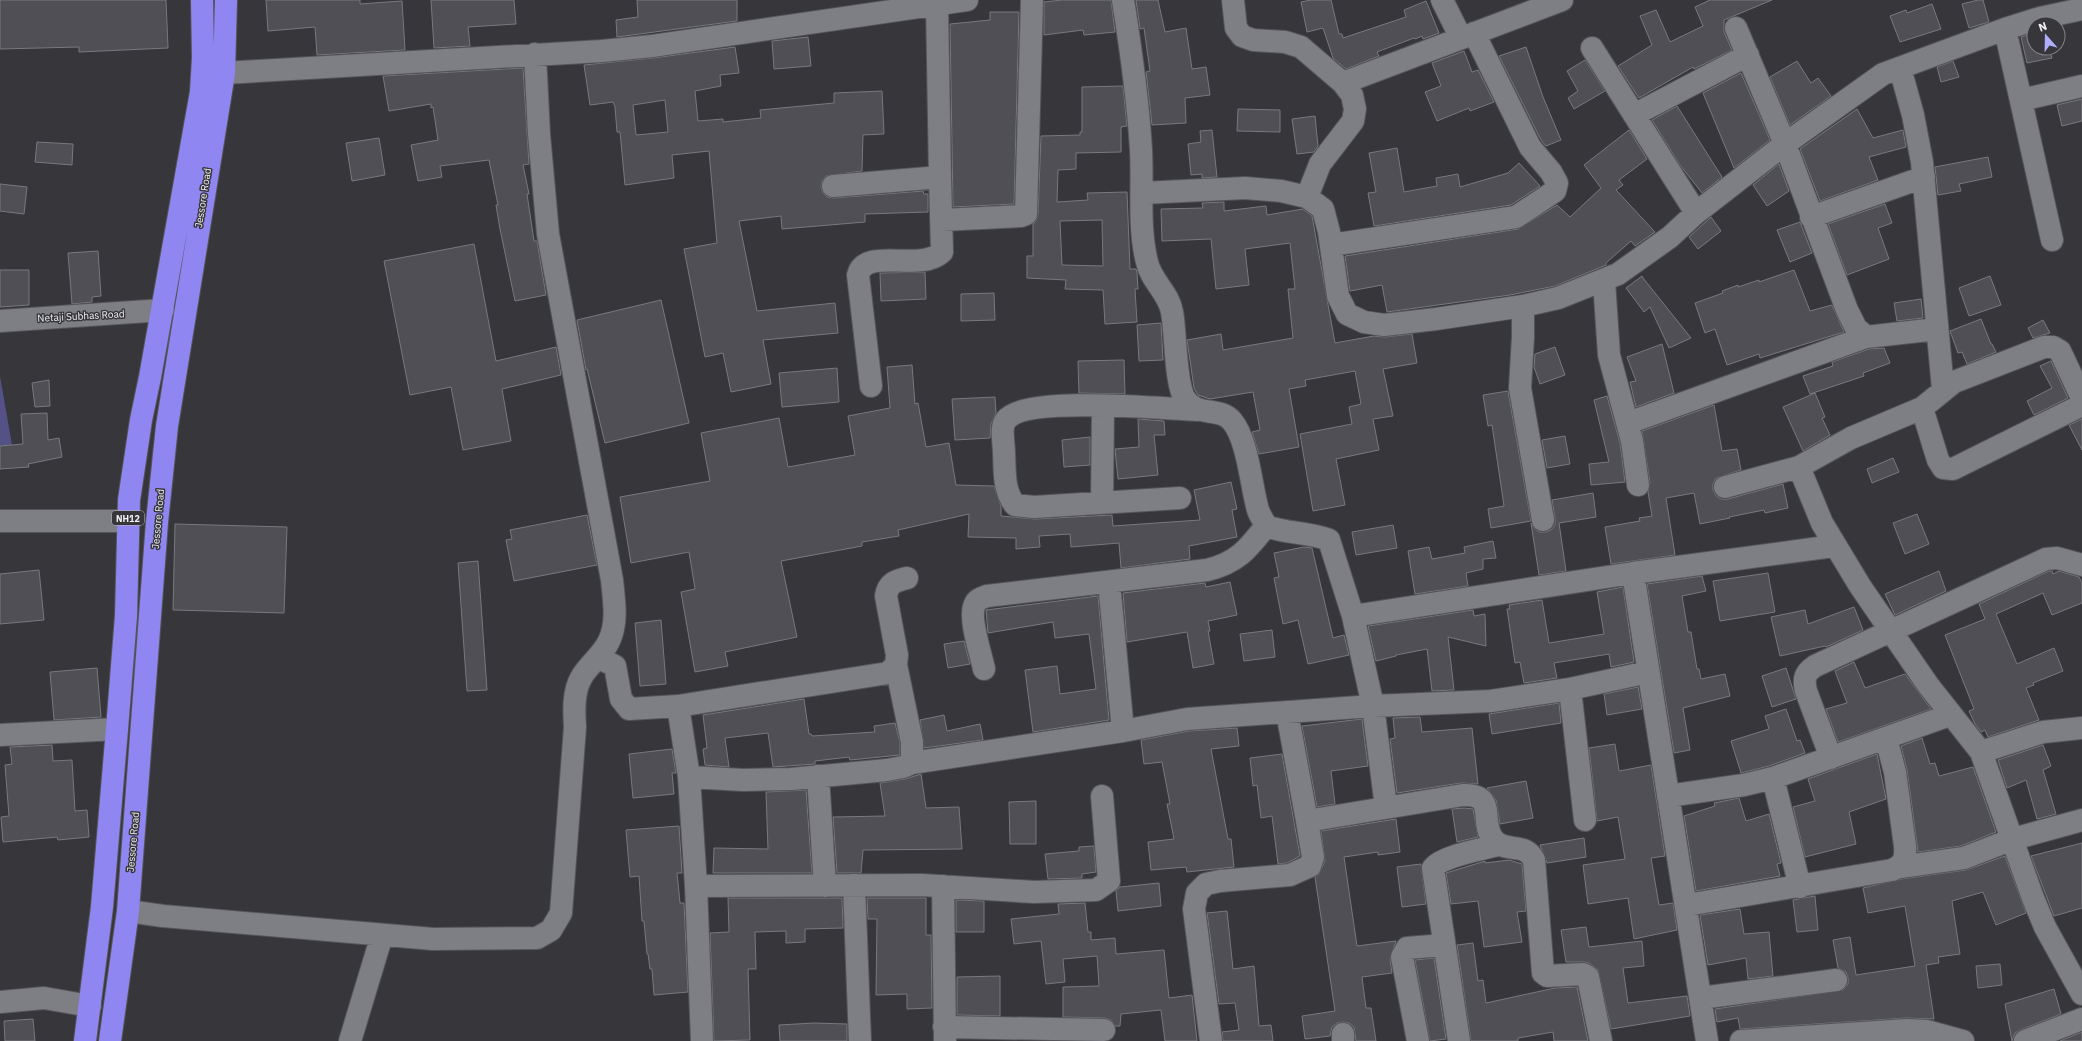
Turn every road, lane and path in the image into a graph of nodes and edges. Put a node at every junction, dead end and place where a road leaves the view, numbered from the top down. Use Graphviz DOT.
graph roads {
  1 [pos="202,0"];
  2 [pos="226,0"];
  3 [pos="1032,0"];
  4 [pos="1123,0"];
  5 [pos="1233,0"];
  6 [pos="1442,0"];
  7 [pos="1562,0"];
  8 [pos="950,2"];
  9 [pos="2082,8"];
  10 [pos="1736,28"];
  11 [pos="2005,28"];
  12 [pos="1468,36"];
  13 [pos="1592,48"];
  14 [pos="535,54"];
  15 [pos="1748,55"];
  16 [pos="1900,68"];
  17 [pos="224,73"];
  18 [pos="1342,83"];
  19 [pos="2082,86"];
  20 [pos="2021,100"];
  21 [pos="1634,115"];
  22 [pos="1785,144"];
  23 [pos="940,177"];
  24 [pos="1924,177"];
  25 [pos="833,186"];
  26 [pos="1142,193"];
  27 [pos="1307,197"];
  28 [pos="1696,213"];
  29 [pos="1811,216"];
  30 [pos="942,220"];
  31 [pos="2052,240"];
  32 [pos="1331,245"];
  33 [pos="1604,280"];
  34 [pos="1522,306"];
  35 [pos="163,310"];
  36 [pos="0,321"];
  37 [pos="1937,329"];
  38 [pos="1866,338"];
  39 [pos="871,386"];
  40 [pos="1944,389"];
  41 [pos="2082,398"];
  42 [pos="2082,405"];
  43 [pos="1103,406"];
  44 [pos="1922,408"];
  45 [pos="1198,410"];
  46 [pos="1628,423"];
  47 [pos="1799,467"];
  48 [pos="1638,485"];
  49 [pos="1725,487"];
  50 [pos="1180,498"];
  51 [pos="1102,502"];
  52 [pos="1543,520"];
  53 [pos="0,521"];
  54 [pos="128,521"];
  55 [pos="1266,526"];
  56 [pos="1834,546"];
  57 [pos="2082,565"];
  58 [pos="1633,573"];
  59 [pos="908,578"];
  60 [pos="1109,582"];
  61 [pos="1353,616"];
  62 [pos="1890,632"];
  63 [pos="599,658"];
  64 [pos="896,665"];
  65 [pos="984,669"];
  66 [pos="1648,672"];
  67 [pos="1570,689"];
  68 [pos="678,706"];
  69 [pos="1373,706"];
  70 [pos="1287,712"];
  71 [pos="1950,715"];
  72 [pos="2082,728"];
  73 [pos="116,729"];
  74 [pos="1123,731"];
  75 [pos="0,735"];
  76 [pos="1886,738"];
  77 [pos="1981,752"];
  78 [pos="1831,758"];
  79 [pos="912,763"];
  80 [pos="818,776"];
  81 [pos="689,777"];
  82 [pos="1773,778"];
  83 [pos="1102,796"];
  84 [pos="1668,796"];
  85 [pos="1386,807"];
  86 [pos="1586,820"];
  87 [pos="2082,820"];
  88 [pos="1307,821"];
  89 [pos="2013,840"];
  90 [pos="1498,845"];
  91 [pos="1900,867"];
  92 [pos="854,885"];
  93 [pos="696,886"];
  94 [pos="825,886"];
  95 [pos="943,886"];
  96 [pos="1800,887"];
  97 [pos="1687,905"];
  98 [pos="128,911"];
  99 [pos="382,935"];
  100 [pos="1444,944"];
  101 [pos="1836,980"];
  102 [pos="2082,994"];
  103 [pos="1701,998"];
  104 [pos="0,1002"];
  105 [pos="90,1006"];
  106 [pos="2082,1019"];
  107 [pos="1104,1030"];
  108 [pos="944,1034"];
  109 [pos="1863,1037"];
  110 [pos="85,1041"];
  111 [pos="110,1041"];
  112 [pos="350,1041"];
  113 [pos="702,1041"];
  114 [pos="860,1041"];
  115 [pos="1211,1041"];
  116 [pos="1418,1041"];
  117 [pos="1459,1041"];
  118 [pos="1601,1041"];
  119 [pos="1707,1041"];
  120 [pos="1741,1041"];
  121 [pos="1963,1041"];
  122 [pos="2025,1041"];
  1 -- 35 [label="highway, NH12"];
  2 -- 17 [label="highway, Jessore Road / NH12"];
  3 -- 30 [label="street"];
  4 -- 26 [label="street"];
  5 -- 18 [label="street"];
  6 -- 12 [label="street"];
  7 -- 12 [label="street"];
  8 -- 14 [label="street"];
  8 -- 23 [label="street"];
  9 -- 11 [label="street"];
  10 -- 15 [label="street"];
  11 -- 16 [label="street"];
  11 -- 20 [label="street"];
  12 -- 18 [label="street"];
  12 -- 32 [label="street"];
  13 -- 21 [label="street"];
  14 -- 17 [label="street"];
  14 -- 63 [label="street"];
  15 -- 21 [label="street"];
  15 -- 22 [label="street"];
  16 -- 22 [label="street"];
  16 -- 24 [label="street"];
  17 -- 98 [label="highway, Jessore Road / NH12"];
  18 -- 27 [label="street"];
  19 -- 20 [label="street"];
  20 -- 31 [label="street"];
  21 -- 28 [label="street"];
  22 -- 28 [label="street"];
  22 -- 29 [label="street"];
  23 -- 25 [label="street"];
  23 -- 30 [label="street"];
  24 -- 29 [label="street"];
  24 -- 37 [label="street"];
  26 -- 27 [label="street"];
  26 -- 45 [label="street"];
  27 -- 32 [label="street"];
  28 -- 33 [label="street"];
  29 -- 38 [label="street"];
  30 -- 39 [label="street"];
  32 -- 34 [label="street"];
  33 -- 34 [label="street"];
  33 -- 46 [label="street"];
  34 -- 52 [label="street"];
  35 -- 36 [label="street, Netaji Subhas Road"];
  35 -- 54 [label="highway, NH12"];
  37 -- 38 [label="street"];
  37 -- 40 [label="street"];
  38 -- 46 [label="street"];
  40 -- 41 [label="street"];
  40 -- 44 [label="street"];
  42 -- 44 [label="street"];
  43 -- 45 [label="street"];
  43 -- 51 [label="street"];
  43 -- 51 [label="street"];
  44 -- 47 [label="street"];
  45 -- 55 [label="street"];
  46 -- 48 [label="street"];
  47 -- 49 [label="street"];
  47 -- 56 [label="street"];
  50 -- 51 [label="street"];
  53 -- 54 [label="street"];
  54 -- 73 [label="highway, NH12"];
  55 -- 60 [label="street"];
  55 -- 61 [label="street"];
  56 -- 58 [label="street"];
  56 -- 62 [label="street"];
  57 -- 62 [label="street"];
  58 -- 61 [label="street"];
  58 -- 66 [label="street"];
  59 -- 64 [label="street"];
  60 -- 65 [label="street"];
  60 -- 74 [label="street"];
  61 -- 69 [label="street"];
  62 -- 71 [label="street"];
  62 -- 78 [label="street"];
  63 -- 68 [label="street"];
  63 -- 99 [label="street"];
  64 -- 68 [label="street"];
  64 -- 79 [label="street"];
  66 -- 67 [label="street"];
  66 -- 84 [label="street"];
  67 -- 69 [label="street"];
  67 -- 86 [label="street"];
  68 -- 81 [label="street"];
  69 -- 70 [label="street"];
  69 -- 85 [label="street"];
  70 -- 74 [label="street"];
  70 -- 88 [label="street"];
  71 -- 76 [label="street"];
  71 -- 77 [label="street"];
  72 -- 77 [label="street"];
  73 -- 75 [label="street"];
  73 -- 105 [label="highway, NH12"];
  74 -- 79 [label="street"];
  76 -- 78 [label="street"];
  76 -- 91 [label="street"];
  77 -- 89 [label="street"];
  78 -- 82 [label="street"];
  79 -- 80 [label="street"];
  80 -- 81 [label="street"];
  80 -- 94 [label="street"];
  81 -- 93 [label="street"];
  82 -- 84 [label="street"];
  82 -- 96 [label="street"];
  83 -- 95 [label="street"];
  84 -- 97 [label="street"];
  85 -- 88 [label="street"];
  85 -- 90 [label="street"];
  87 -- 89 [label="street"];
  88 -- 115 [label="street"];
  89 -- 91 [label="street"];
  89 -- 102 [label="street"];
  90 -- 100 [label="street"];
  90 -- 118 [label="street"];
  91 -- 96 [label="street"];
  92 -- 94 [label="street"];
  92 -- 95 [label="street"];
  92 -- 114 [label="street"];
  93 -- 94 [label="street"];
  93 -- 113 [label="street"];
  95 -- 108 [label="street"];
  96 -- 97 [label="street"];
  97 -- 103 [label="street"];
  98 -- 99 [label="street"];
  98 -- 111 [label="highway, Jessore Road / NH12"];
  99 -- 112 [label="street"];
  100 -- 116 [label="street"];
  100 -- 117 [label="street"];
  101 -- 103 [label="street"];
  103 -- 119 [label="street"];
  104 -- 105 [label="street"];
  105 -- 110 [label="highway, NH12"];
  106 -- 122 [label="street"];
  107 -- 108 [label="street"];
  109 -- 120 [label="street"];
  109 -- 121 [label="street"];
}
